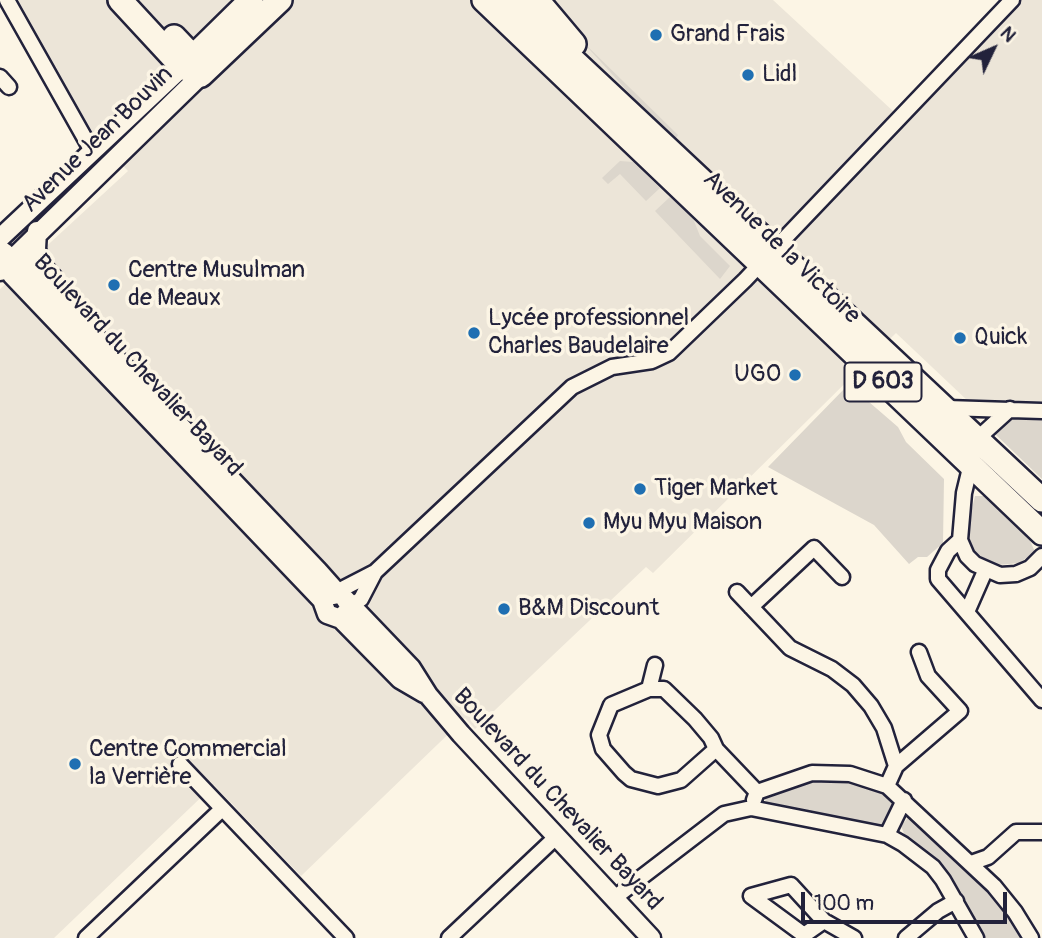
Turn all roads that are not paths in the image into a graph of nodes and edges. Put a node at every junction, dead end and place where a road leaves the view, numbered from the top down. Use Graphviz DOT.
graph roads {
  1 [pos="7,0"];
  2 [pos="120,0"];
  3 [pos="139,0"];
  4 [pos="251,0"];
  5 [pos="280,0"];
  6 [pos="484,0"];
  7 [pos="509,0"];
  8 [pos="537,0"];
  9 [pos="1012,0"];
  10 [pos="192,66"];
  11 [pos="630,114"];
  12 [pos="638,147"];
  13 [pos="92,151"];
  14 [pos="37,231"];
  15 [pos="0,238"];
  16 [pos="776,247"];
  17 [pos="4,259"];
  18 [pos="759,264"];
  19 [pos="884,351"];
  20 [pos="139,383"];
  21 [pos="945,408"];
  22 [pos="1010,409"];
  23 [pos="1042,411"];
  24 [pos="977,439"];
  25 [pos="971,466"];
  26 [pos="1042,500"];
  27 [pos="1042,533"];
  28 [pos="960,540"];
  29 [pos="1042,556"];
  30 [pos="1036,568"];
  31 [pos="985,571"];
  32 [pos="842,577"];
  33 [pos="737,592"];
  34 [pos="338,604"];
  35 [pos="751,607"];
  36 [pos="967,612"];
  37 [pos="919,652"];
  38 [pos="655,665"];
  39 [pos="649,689"];
  40 [pos="1042,700"];
  41 [pos="716,749"];
  42 [pos="180,764"];
  43 [pos="896,766"];
  44 [pos="887,786"];
  45 [pos="757,792"];
  46 [pos="904,800"];
  47 [pos="751,808"];
  48 [pos="222,809"];
  49 [pos="1042,832"];
  50 [pos="887,835"];
  51 [pos="555,838"];
  52 [pos="971,863"];
  53 [pos="613,899"];
  54 [pos="956,901"];
  55 [pos="824,921"];
  56 [pos="86,938"];
  57 [pos="346,938"];
  58 [pos="449,938"];
  59 [pos="651,938"];
  60 [pos="854,938"];
  61 [pos="906,938"];
  62 [pos="976,938"];
  63 [pos="1031,938"];
  1 -- 13 [label="street"];
  2 -- 10 [label="main road"];
  3 -- 10 [label="main road"];
  4 -- 10 [label="main road"];
  5 -- 10 [label="main road"];
  6 -- 12 [label="main road, Avenue de la Victoire / D 603"];
  7 -- 11 [label="main road, Avenue de la Victoire / D 603"];
  8 -- 11 [label="main road"];
  9 -- 16 [label="street"];
  10 -- 13 [label="street, Avenue Jean Bouvin"];
  10 -- 14 [label="street, Avenue Jean Bouvin"];
  11 -- 16 [label="main road, Avenue de la Victoire / D 603"];
  12 -- 16 [label="street"];
  12 -- 18 [label="main road, Avenue de la Victoire / D 603"];
  13 -- 15 [label="street, Avenue Jean Bouvin"];
  14 -- 17 [label="street, Avenue Jean Bouvin"];
  14 -- 20 [label="street, Boulevard du Chevalier Bayard"];
  16 -- 18 [label="street"];
  16 -- 19 [label="main road, Avenue de la Victoire / D 603"];
  17 -- 20 [label="street, Boulevard du Chevalier Bayard"];
  17 -- 34 [label="street, Boulevard du Chevalier Bayard"];
  18 -- 19 [label="street"];
  18 -- 25 [label="main road, Avenue de la Victoire / D 603"];
  18 -- 34 [label="street"];
  19 -- 21 [label="main road, Avenue de la Victoire / D 603"];
  20 -- 34 [label="street, Boulevard du Chevalier Bayard"];
  21 -- 22 [label="street"];
  21 -- 24 [label="main road, Avenue de la Victoire / D 603"];
  22 -- 23 [label="street"];
  22 -- 24 [label="street"];
  24 -- 25 [label="street"];
  24 -- 26 [label="main road, Avenue de la Victoire / D 603"];
  25 -- 27 [label="main road, Avenue de la Victoire / D 603"];
  25 -- 28 [label="street"];
  28 -- 31 [label="street"];
  28 -- 36 [label="street"];
  29 -- 30 [label="street"];
  30 -- 31 [label="street"];
  31 -- 36 [label="street"];
  32 -- 35 [label="street"];
  33 -- 35 [label="street"];
  34 -- 51 [label="street, Boulevard du Chevalier Bayard"];
  35 -- 43 [label="street"];
  36 -- 40 [label="street"];
  37 -- 43 [label="street"];
  38 -- 39 [label="street"];
  39 -- 41 [label="street"];
  39 -- 41 [label="street"];
  41 -- 45 [label="street"];
  42 -- 48 [label="street"];
  43 -- 44 [label="street"];
  44 -- 45 [label="street"];
  44 -- 46 [label="street"];
  45 -- 47 [label="street"];
  46 -- 50 [label="street"];
  46 -- 52 [label="street"];
  47 -- 50 [label="street"];
  47 -- 53 [label="street"];
  48 -- 56 [label="street"];
  48 -- 57 [label="street"];
  49 -- 52 [label="street"];
  50 -- 54 [label="street"];
  51 -- 53 [label="street, Boulevard du Chevalier Bayard"];
  51 -- 58 [label="street"];
  52 -- 63 [label="street"];
  53 -- 59 [label="street, Boulevard du Chevalier Bayard"];
  54 -- 61 [label="street"];
  54 -- 62 [label="street"];
  55 -- 55 [label="street"];
  55 -- 60 [label="street"];
}
